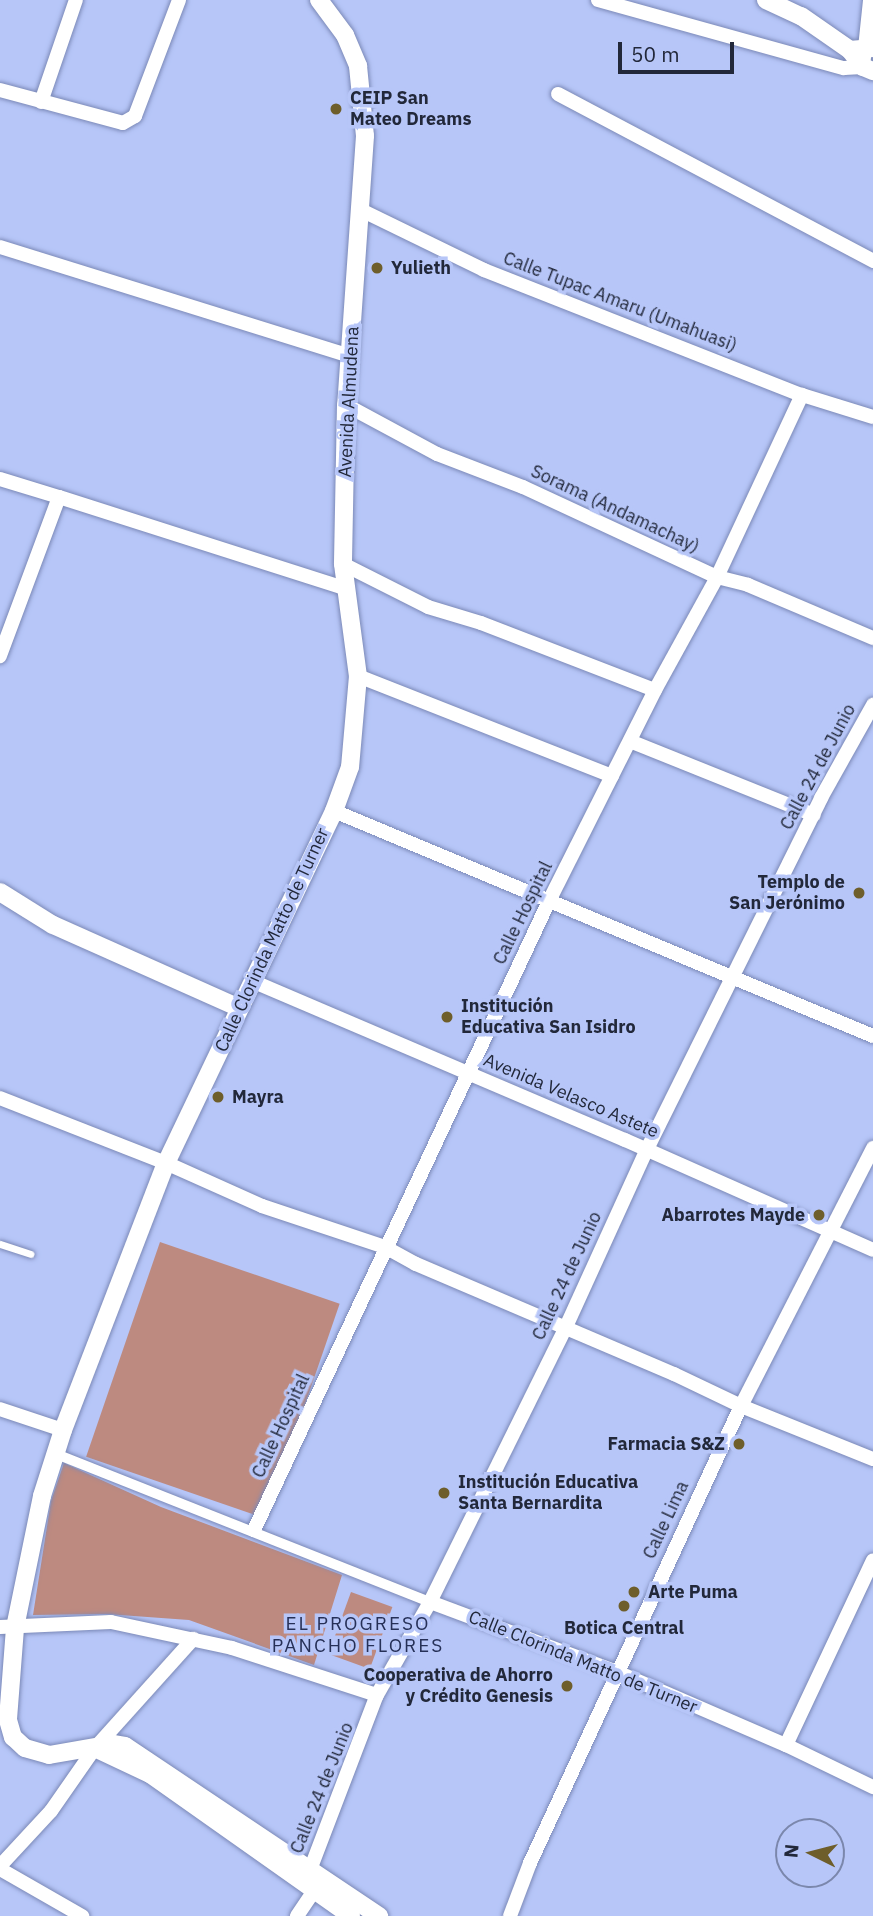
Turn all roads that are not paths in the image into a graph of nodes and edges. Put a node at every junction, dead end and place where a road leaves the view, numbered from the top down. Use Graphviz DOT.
graph roads {
  1 [pos="76,0"];
  2 [pos="179,0"];
  3 [pos="319,0"];
  4 [pos="597,0"];
  5 [pos="765,0"];
  6 [pos="870,0"];
  7 [pos="864,48"];
  8 [pos="868,69"];
  9 [pos="0,90"];
  10 [pos="558,94"];
  11 [pos="41,102"];
  12 [pos="359,209"];
  13 [pos="0,247"];
  14 [pos="873,261"];
  15 [pos="351,355"];
  16 [pos="802,395"];
  17 [pos="346,405"];
  18 [pos="872,413"];
  19 [pos="0,479"];
  20 [pos="59,497"];
  21 [pos="343,564"];
  22 [pos="717,577"];
  23 [pos="346,589"];
  24 [pos="7,619"];
  25 [pos="873,638"];
  26 [pos="0,656"];
  27 [pos="358,676"];
  28 [pos="655,690"];
  29 [pos="873,705"];
  30 [pos="630,741"];
  31 [pos="612,776"];
  32 [pos="334,811"];
  33 [pos="814,815"];
  34 [pos="0,892"];
  35 [pos="550,899"];
  36 [pos="733,977"];
  37 [pos="251,981"];
  38 [pos="239,1008"];
  39 [pos="873,1036"];
  40 [pos="469,1073"];
  41 [pos="0,1098"];
  42 [pos="873,1148"];
  43 [pos="647,1149"];
  44 [pos="166,1163"];
  45 [pos="831,1229"];
  46 [pos="0,1244"];
  47 [pos="385,1247"];
  48 [pos="873,1250"];
  49 [pos="30,1254"];
  50 [pos="565,1329"];
  51 [pos="741,1406"];
  52 [pos="0,1409"];
  53 [pos="63,1430"];
  54 [pos="56,1454"];
  55 [pos="873,1460"];
  56 [pos="254,1530"];
  57 [pos="873,1560"];
  58 [pos="430,1602"];
  59 [pos="8,1628"];
  60 [pos="193,1639"];
  61 [pos="617,1672"];
  62 [pos="377,1695"];
  63 [pos="9,1742"];
  64 [pos="786,1745"];
  65 [pos="95,1748"];
  66 [pos="873,1787"];
  67 [pos="0,1868"];
  68 [pos="310,1870"];
  69 [pos="315,1889"];
  70 [pos="82,1916"];
  71 [pos="297,1916"];
  72 [pos="351,1916"];
  73 [pos="379,1916"];
  74 [pos="510,1916"];
  1 -- 11 [label="street"];
  2 -- 11 [label="street"];
  3 -- 12 [label="street, Avenida Almudena"];
  4 -- 8 [label="street"];
  5 -- 7 [label="street"];
  6 -- 7 [label="street"];
  7 -- 8 [label="street"];
  9 -- 11 [label="street"];
  10 -- 14 [label="street"];
  12 -- 15 [label="street, Avenida Almudena"];
  12 -- 16 [label="street, Calle Tupac Amaru (Umahuasi)"];
  13 -- 15 [label="street"];
  15 -- 17 [label="street, Avenida Almudena"];
  16 -- 18 [label="street, Calle Tupac Amaru (Umahuasi)"];
  16 -- 22 [label="street, Calle Hospital"];
  17 -- 21 [label="street, Avenida Almudena"];
  17 -- 22 [label="street, Sorama (Andamachay)"];
  19 -- 20 [label="street"];
  20 -- 23 [label="street"];
  20 -- 24 [label="street"];
  21 -- 23 [label="street, Avenida Almudena"];
  21 -- 28 [label="street"];
  22 -- 25 [label="street, Sorama (Andamachay)"];
  22 -- 28 [label="street, Calle Hospital"];
  23 -- 27 [label="street, Avenida Almudena"];
  24 -- 26 [label="street"];
  27 -- 31 [label="street"];
  27 -- 32 [label="street, Avenida Almudena"];
  28 -- 30 [label="street, Calle Hospital"];
  29 -- 33 [label="street, Calle 24 de Junio"];
  30 -- 31 [label="street, Calle Hospital"];
  30 -- 33 [label="street"];
  31 -- 35 [label="street, Calle Hospital"];
  32 -- 35 [label="street, Calle Clorinda Matto de Turner"];
  32 -- 37 [label="street, Calle Clorinda Matto de Turner"];
  33 -- 36 [label="street, Calle 24 de Junio"];
  34 -- 38 [label="street"];
  35 -- 36 [label="street, Calle Clorinda Matto de Turner"];
  35 -- 40 [label="street, Calle Hospital"];
  36 -- 39 [label="street, Calle Clorinda Matto de Turner"];
  36 -- 43 [label="street, Calle 24 de Junio"];
  37 -- 38 [label="street, Calle Clorinda Matto de Turner"];
  37 -- 40 [label="street, Avenida Velasco Astete"];
  38 -- 44 [label="street, Calle Clorinda Matto de Turner"];
  40 -- 43 [label="street, Avenida Velasco Astete"];
  40 -- 47 [label="street, Calle Hospital"];
  41 -- 44 [label="street"];
  42 -- 45 [label="street, Calle Lima"];
  43 -- 45 [label="street, Avenida Velasco Astete"];
  43 -- 50 [label="street, Calle 24 de Junio"];
  44 -- 47 [label="street"];
  44 -- 53 [label="street, Calle Clorinda Matto de Turner"];
  45 -- 48 [label="street, Avenida Velasco Astete"];
  45 -- 51 [label="street, Calle Lima"];
  46 -- 49 [label="lane"];
  47 -- 50 [label="street"];
  47 -- 56 [label="street, Calle Hospital"];
  50 -- 51 [label="street"];
  50 -- 58 [label="street, Calle 24 de Junio"];
  51 -- 55 [label="street"];
  51 -- 61 [label="street, Calle Lima"];
  52 -- 53 [label="street"];
  53 -- 54 [label="street, Calle Clorinda Matto de Turner"];
  54 -- 56 [label="street, Calle Clorinda Matto de Turner"];
  54 -- 59 [label="street, Calle Clorinda Matto de Turner"];
  56 -- 58 [label="street, Calle Clorinda Matto de Turner"];
  57 -- 64 [label="street"];
  58 -- 61 [label="street, Calle Clorinda Matto de Turner"];
  58 -- 62 [label="street, Calle 24 de Junio"];
  59 -- 60 [label="street"];
  59 -- 63 [label="street, Calle Clorinda Matto de Turner"];
  60 -- 62 [label="street"];
  60 -- 65 [label="street"];
  61 -- 64 [label="street, Calle Clorinda Matto de Turner"];
  61 -- 74 [label="street, Calle Lima"];
  62 -- 68 [label="street, Calle 24 de Junio"];
  63 -- 65 [label="street, Calle Clorinda Matto de Turner"];
  64 -- 66 [label="street, Calle Clorinda Matto de Turner"];
  65 -- 67 [label="street"];
  65 -- 68 [label="street, Calle Clorinda Matto de Turner"];
  65 -- 69 [label="street"];
  67 -- 70 [label="street"];
  68 -- 73 [label="street, Calle Clorinda Matto de Turner"];
  69 -- 71 [label="street"];
  69 -- 72 [label="street"];
}
